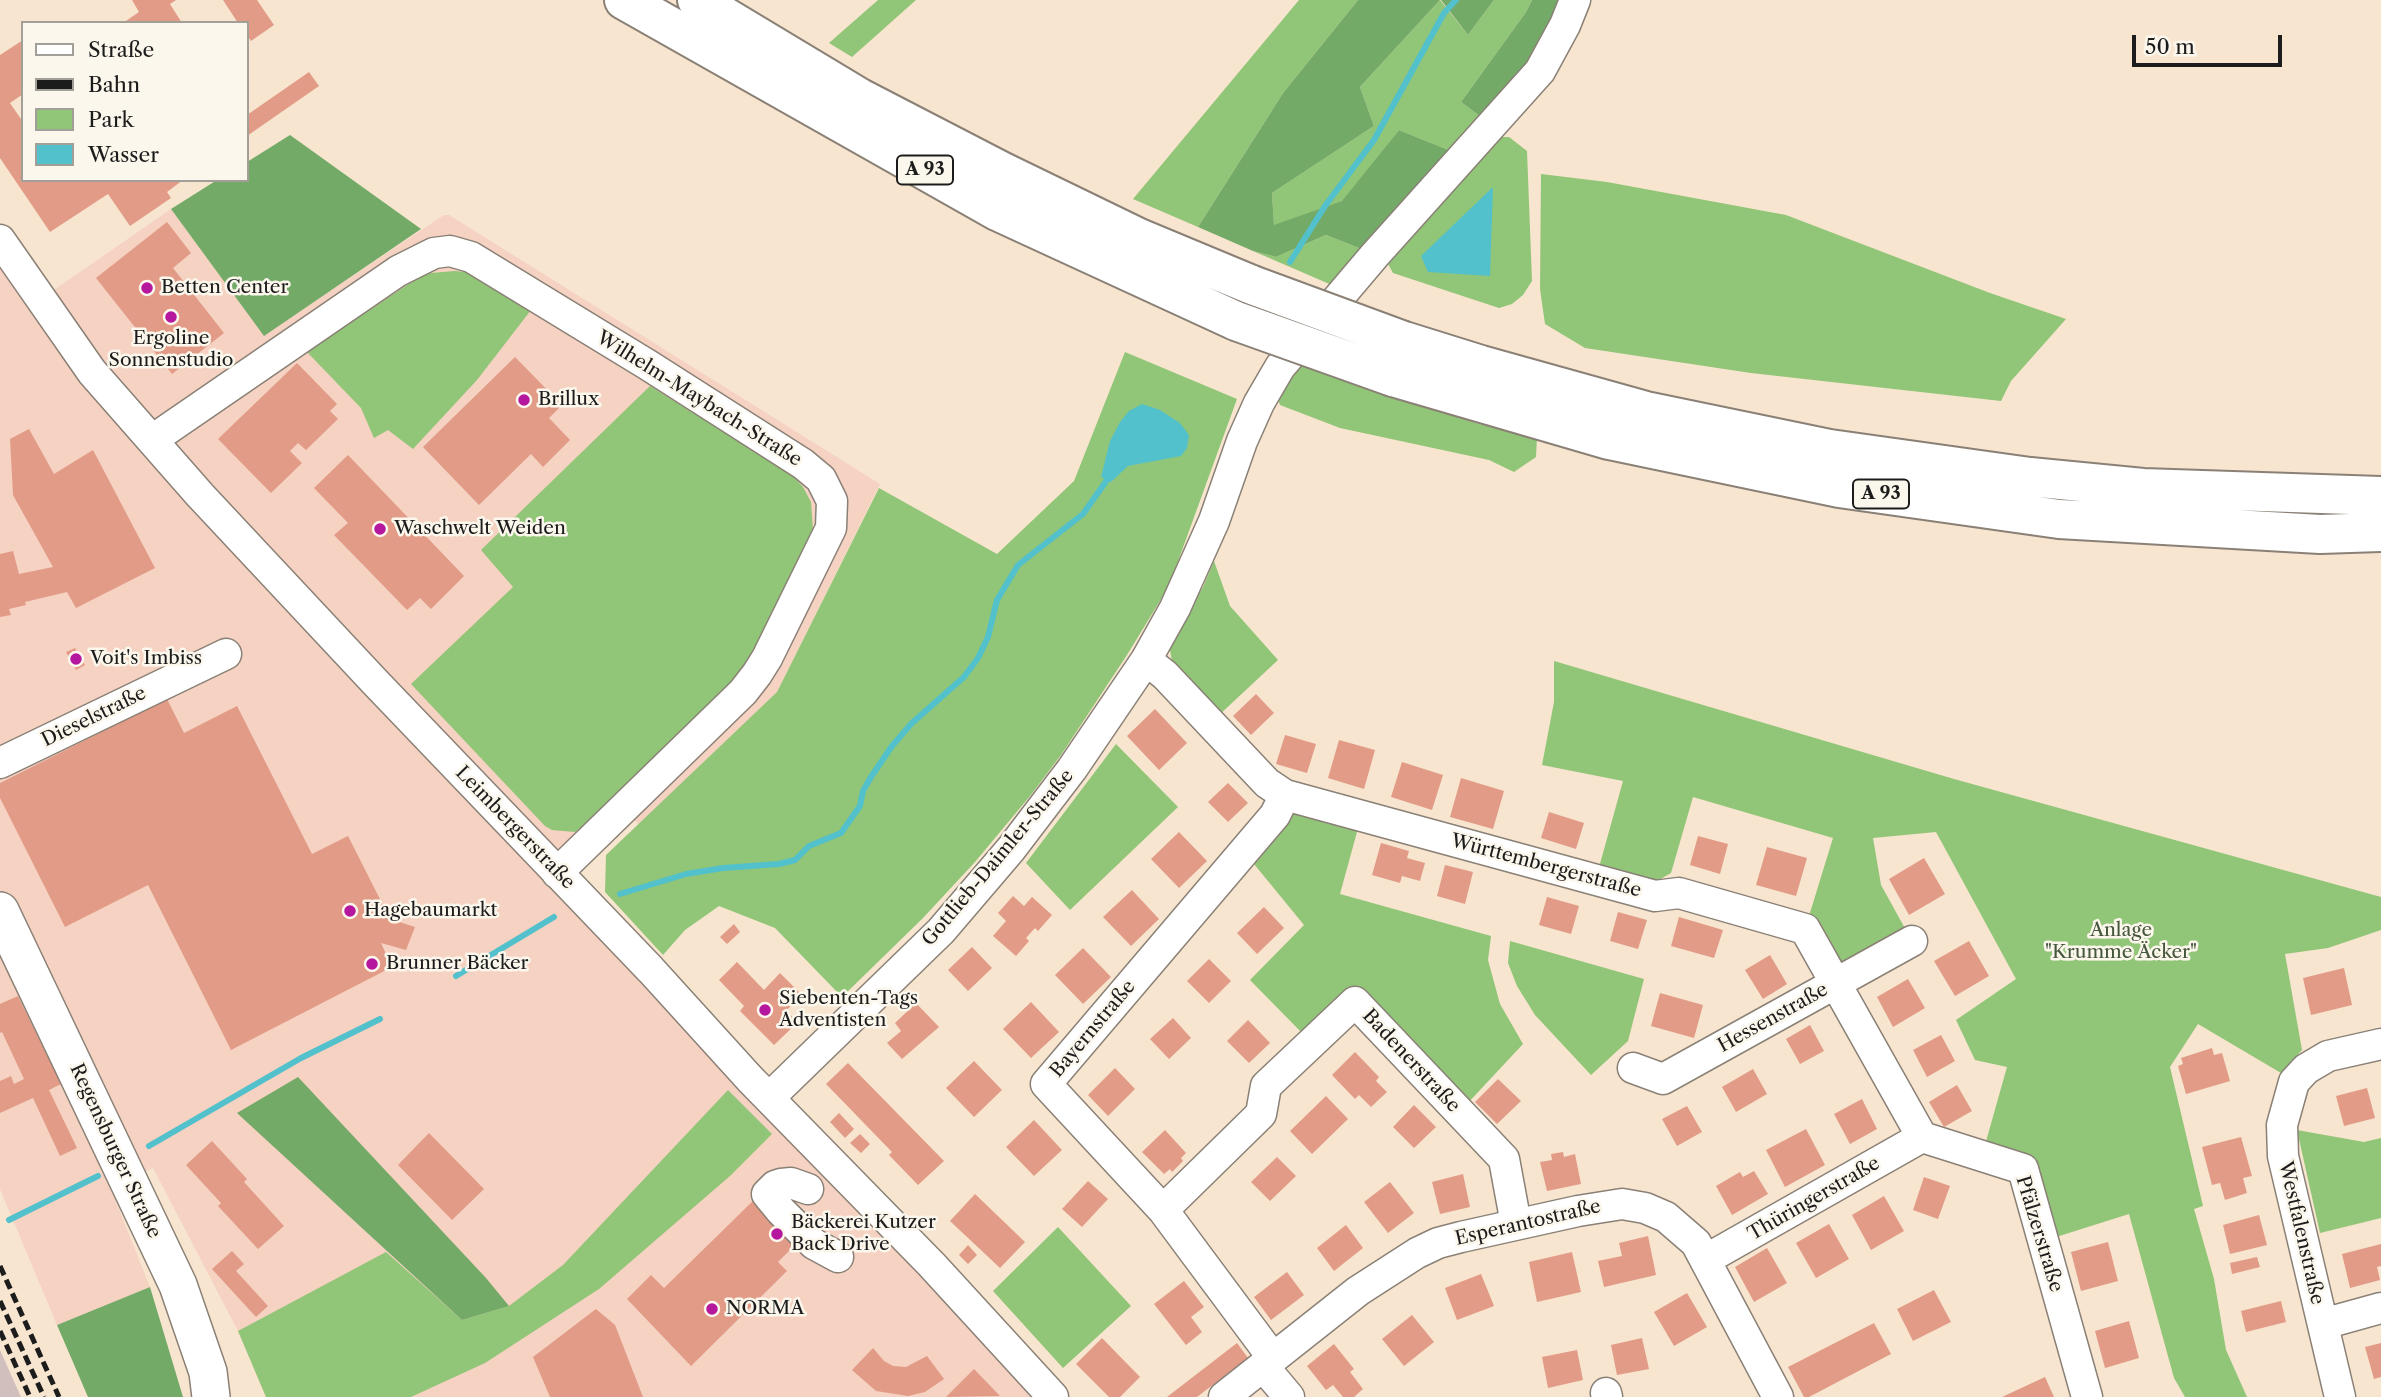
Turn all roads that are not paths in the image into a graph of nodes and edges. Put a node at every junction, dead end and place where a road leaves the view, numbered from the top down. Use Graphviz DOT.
graph roads {
  1 [pos="624,0"];
  2 [pos="697,0"];
  3 [pos="1575,0"];
  4 [pos="0,240"];
  5 [pos="1399,359"];
  6 [pos="152,440"];
  7 [pos="2381,496"];
  8 [pos="2381,532"];
  9 [pos="226,653"];
  10 [pos="1146,660"];
  11 [pos="0,763"];
  12 [pos="1285,795"];
  13 [pos="557,873"];
  14 [pos="0,911"];
  15 [pos="1912,940"];
  16 [pos="1835,983"];
  17 [pos="2381,1044"];
  18 [pos="1633,1068"];
  19 [pos="769,1098"];
  20 [pos="1922,1137"];
  21 [pos="808,1189"];
  22 [pos="1163,1210"];
  23 [pos="1516,1224"];
  24 [pos="838,1257"];
  25 [pos="1705,1261"];
  26 [pos="2381,1308"];
  27 [pos="2323,1324"];
  28 [pos="1268,1362"];
  29 [pos="211,1397"];
  30 [pos="1053,1397"];
  31 [pos="1224,1397"];
  32 [pos="1289,1397"];
  33 [pos="1778,1397"];
  34 [pos="2087,1397"];
  35 [pos="2340,1397"];
  1 -- 5 [label="highway, A 93, bridge"];
  2 -- 5 [label="highway, A 93, bridge"];
  3 -- 10 [label="street, Gottlieb-Daimler-Straße"];
  4 -- 6 [label="street, Leimbergerstraße"];
  5 -- 7 [label="highway, A 93"];
  5 -- 8 [label="highway, A 93"];
  6 -- 13 [label="street, Leimbergerstraße"];
  6 -- 13 [label="street, Wilhelm-Maybach-Straße"];
  9 -- 11 [label="street, Dieselstraße"];
  10 -- 12 [label="street, Württembergerstraße"];
  10 -- 19 [label="street, Gottlieb-Daimler-Straße"];
  12 -- 16 [label="street, Württembergerstraße"];
  12 -- 22 [label="street, Bayernstraße"];
  13 -- 19 [label="street, Leimbergerstraße"];
  14 -- 29 [label="main road, Regensburger Straße"];
  15 -- 16 [label="street, Hessenstraße"];
  16 -- 18 [label="street, Hessenstraße"];
  16 -- 20 [label="street, Württembergerstraße"];
  17 -- 27 [label="street, Westfalenstraße"];
  19 -- 30 [label="street, Leimbergerstraße"];
  20 -- 25 [label="street, Thüringerstraße"];
  20 -- 34 [label="street, Pfälzerstraße"];
  21 -- 24 [label="street"];
  22 -- 23 [label="street, Badenerstraße"];
  22 -- 28 [label="street, Bayernstraße"];
  23 -- 25 [label="street, Esperantostraße"];
  23 -- 28 [label="street, Esperantostraße"];
  25 -- 33 [label="street, Esperantostraße"];
  26 -- 27 [label="street"];
  27 -- 35 [label="street, Westfalenstraße"];
  28 -- 31 [label="street, Esperantostraße"];
  28 -- 32 [label="street, Bayernstraße"];
}
